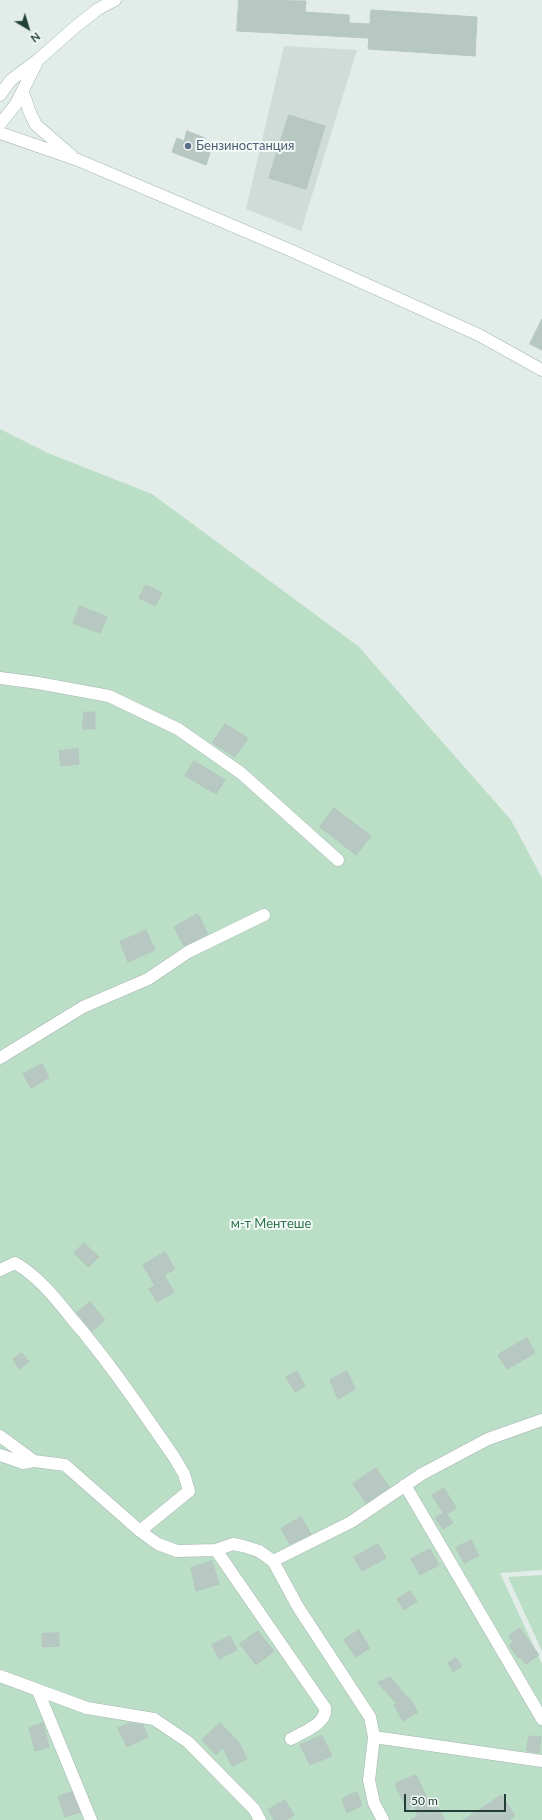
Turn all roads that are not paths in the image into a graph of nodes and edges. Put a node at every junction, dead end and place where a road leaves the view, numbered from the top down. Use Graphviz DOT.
graph roads {
  1 [pos="115,0"];
  2 [pos="38,59"];
  3 [pos="5,82"];
  4 [pos="23,92"];
  5 [pos="0,95"];
  6 [pos="0,124"];
  7 [pos="0,133"];
  8 [pos="78,160"];
  9 [pos="542,370"];
  10 [pos="0,678"];
  11 [pos="338,860"];
  12 [pos="264,915"];
  13 [pos="0,1058"];
  14 [pos="0,1270"];
  15 [pos="542,1420"];
  16 [pos="0,1436"];
  17 [pos="0,1455"];
  18 [pos="34,1461"];
  19 [pos="406,1485"];
  20 [pos="140,1531"];
  21 [pos="216,1550"];
  22 [pos="273,1561"];
  23 [pos="0,1676"];
  24 [pos="38,1691"];
  25 [pos="542,1720"];
  26 [pos="374,1737"];
  27 [pos="292,1739"];
  28 [pos="542,1761"];
  29 [pos="91,1820"];
  30 [pos="260,1820"];
  31 [pos="383,1820"];
  1 -- 2 [label="street"];
  2 -- 3 [label="street"];
  2 -- 4 [label="street"];
  3 -- 5 [label="street"];
  4 -- 6 [label="street"];
  4 -- 8 [label="street"];
  7 -- 8 [label="street"];
  8 -- 9 [label="street"];
  10 -- 11 [label="street"];
  12 -- 13 [label="street"];
  14 -- 20 [label="street"];
  15 -- 19 [label="street"];
  16 -- 18 [label="street"];
  17 -- 18 [label="street"];
  18 -- 20 [label="street"];
  19 -- 22 [label="street"];
  19 -- 25 [label="street"];
  20 -- 21 [label="street"];
  21 -- 22 [label="street"];
  21 -- 27 [label="street"];
  22 -- 26 [label="street"];
  23 -- 24 [label="street"];
  24 -- 29 [label="street"];
  24 -- 30 [label="street"];
  26 -- 28 [label="street"];
  26 -- 31 [label="street"];
}
